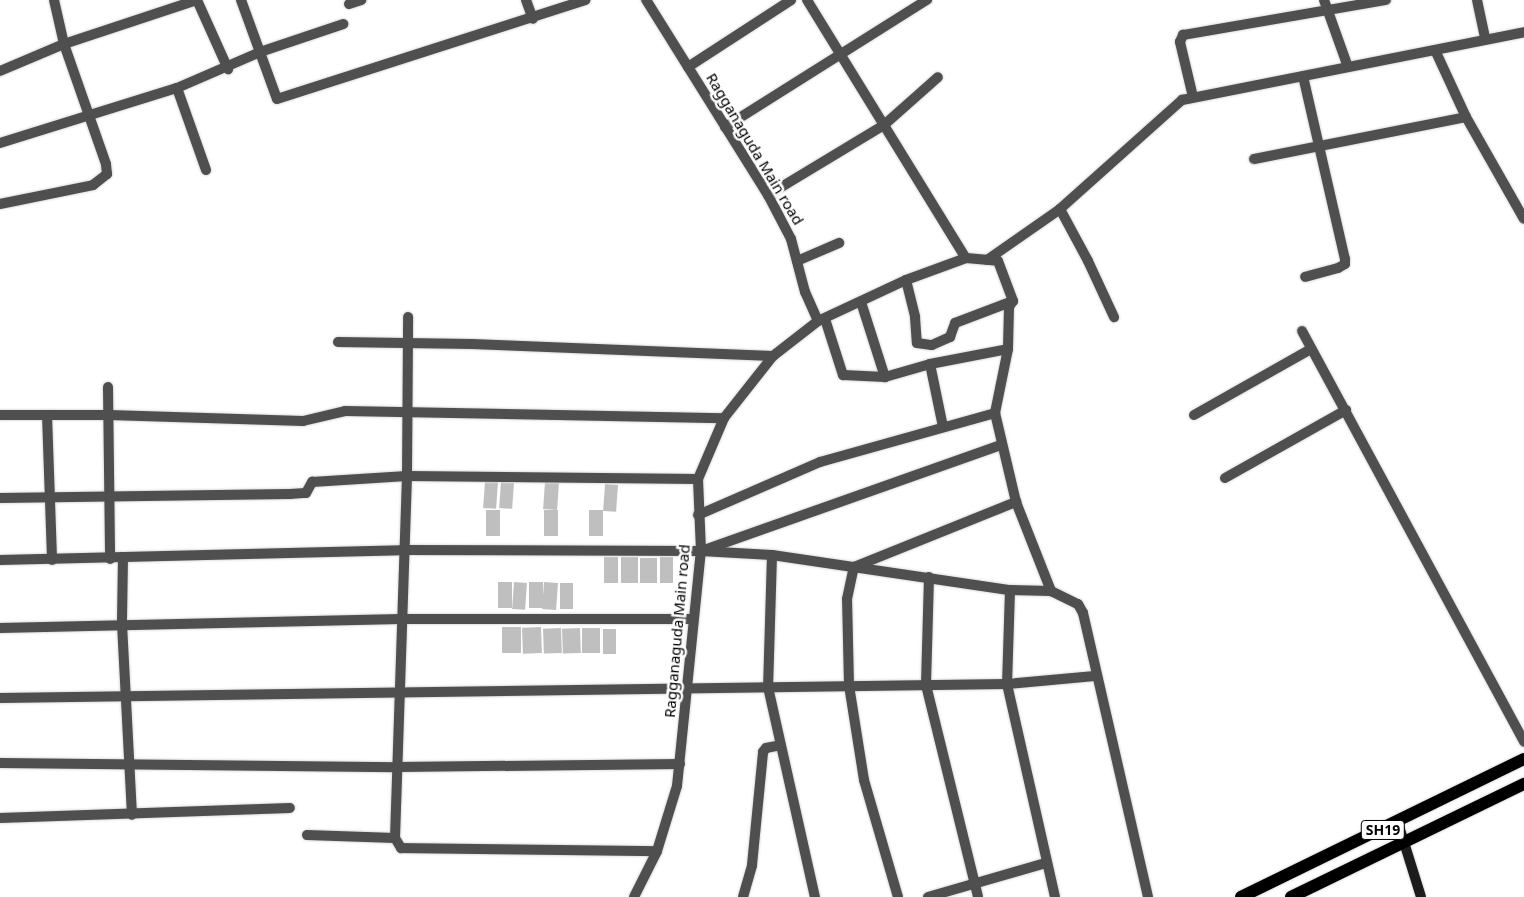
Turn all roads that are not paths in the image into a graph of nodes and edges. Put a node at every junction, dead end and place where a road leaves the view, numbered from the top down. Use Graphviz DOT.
graph roads {
  1 [pos="54,0"];
  2 [pos="197,0"];
  3 [pos="241,0"];
  4 [pos="361,0"];
  5 [pos="526,0"];
  6 [pos="586,0"];
  7 [pos="791,0"];
  8 [pos="807,0"];
  9 [pos="927,0"];
  10 [pos="1324,0"];
  11 [pos="1386,0"];
  12 [pos="1477,0"];
  13 [pos="649,1"];
  14 [pos="349,4"];
  15 [pos="1328,11"];
  16 [pos="533,19"];
  17 [pos="343,24"];
  18 [pos="1524,32"];
  19 [pos="1485,39"];
  20 [pos="64,44"];
  21 [pos="1435,50"];
  22 [pos="260,52"];
  23 [pos="841,55"];
  24 [pos="688,66"];
  25 [pos="1348,67"];
  26 [pos="228,69"];
  27 [pos="0,71"];
  28 [pos="1303,76"];
  29 [pos="938,77"];
  30 [pos="177,88"];
  31 [pos="1193,96"];
  32 [pos="89,113"];
  33 [pos="1466,117"];
  34 [pos="884,125"];
  35 [pos="725,127"];
  36 [pos="0,143"];
  37 [pos="1317,148"];
  38 [pos="1254,159"];
  39 [pos="206,170"];
  40 [pos="768,194"];
  41 [pos="0,204"];
  42 [pos="1060,209"];
  43 [pos="1524,219"];
  44 [pos="839,243"];
  45 [pos="966,258"];
  46 [pos="987,260"];
  47 [pos="797,261"];
  48 [pos="1305,277"];
  49 [pos="906,280"];
  50 [pos="1013,300"];
  51 [pos="861,302"];
  52 [pos="408,316"];
  53 [pos="1114,317"];
  54 [pos="822,320"];
  55 [pos="1302,331"];
  56 [pos="338,342"];
  57 [pos="408,344"];
  58 [pos="1008,349"];
  59 [pos="1311,349"];
  60 [pos="773,356"];
  61 [pos="930,364"];
  62 [pos="885,377"];
  63 [pos="108,387"];
  64 [pos="1346,410"];
  65 [pos="408,412"];
  66 [pos="995,413"];
  67 [pos="0,415"];
  68 [pos="47,415"];
  69 [pos="109,415"];
  70 [pos="1194,415"];
  71 [pos="724,418"];
  72 [pos="943,427"];
  73 [pos="1000,445"];
  74 [pos="407,476"];
  75 [pos="1225,478"];
  76 [pos="698,479"];
  77 [pos="50,496"];
  78 [pos="108,497"];
  79 [pos="0,498"];
  80 [pos="1016,502"];
  81 [pos="698,515"];
  82 [pos="402,550"];
  83 [pos="701,551"];
  84 [pos="772,555"];
  85 [pos="123,557"];
  86 [pos="110,559"];
  87 [pos="0,560"];
  88 [pos="52,560"];
  89 [pos="854,567"];
  90 [pos="929,577"];
  91 [pos="1010,590"];
  92 [pos="1051,591"];
  93 [pos="693,618"];
  94 [pos="401,619"];
  95 [pos="122,624"];
  96 [pos="0,628"];
  97 [pos="1096,676"];
  98 [pos="1007,684"];
  99 [pos="849,685"];
  100 [pos="926,685"];
  101 [pos="768,687"];
  102 [pos="686,688"];
  103 [pos="399,692"];
  104 [pos="126,696"];
  105 [pos="0,698"];
  106 [pos="1524,742"];
  107 [pos="781,745"];
  108 [pos="1524,759"];
  109 [pos="0,763"];
  110 [pos="130,763"];
  111 [pos="680,764"];
  112 [pos="398,767"];
  113 [pos="1524,784"];
  114 [pos="290,808"];
  115 [pos="132,815"];
  116 [pos="0,818"];
  117 [pos="1398,822"];
  118 [pos="307,835"];
  119 [pos="395,838"];
  120 [pos="1406,841"];
  121 [pos="657,851"];
  122 [pos="1046,863"];
  123 [pos="975,885"];
  124 [pos="634,897"];
  125 [pos="743,897"];
  126 [pos="815,897"];
  127 [pos="898,897"];
  128 [pos="928,897"];
  129 [pos="978,897"];
  130 [pos="1055,897"];
  131 [pos="1148,897"];
  132 [pos="1241,897"];
  133 [pos="1290,897"];
  134 [pos="1421,897"];
  1 -- 20 [label="street"];
  2 -- 20 [label="street"];
  2 -- 26 [label="street"];
  3 -- 22 [label="street"];
  4 -- 14 [label="street"];
  5 -- 16 [label="street"];
  6 -- 16 [label="street"];
  7 -- 24 [label="street"];
  8 -- 23 [label="street"];
  9 -- 23 [label="street"];
  10 -- 15 [label="street"];
  11 -- 15 [label="street"];
  12 -- 19 [label="street"];
  13 -- 24 [label="street, Ragganaguda Main road"];
  15 -- 25 [label="street"];
  15 -- 31 [label="street"];
  16 -- 22 [label="street"];
  17 -- 22 [label="street"];
  18 -- 19 [label="street"];
  19 -- 21 [label="street"];
  20 -- 27 [label="street"];
  20 -- 32 [label="street"];
  21 -- 25 [label="street"];
  21 -- 33 [label="street"];
  22 -- 26 [label="street"];
  23 -- 34 [label="street"];
  23 -- 35 [label="street"];
  24 -- 35 [label="street, Ragganaguda Main road"];
  25 -- 28 [label="street"];
  26 -- 30 [label="street"];
  28 -- 31 [label="street"];
  28 -- 37 [label="street"];
  29 -- 34 [label="street"];
  30 -- 32 [label="street"];
  30 -- 39 [label="street"];
  31 -- 42 [label="street"];
  32 -- 36 [label="street"];
  32 -- 41 [label="street"];
  33 -- 37 [label="street"];
  33 -- 43 [label="street"];
  34 -- 40 [label="street"];
  34 -- 45 [label="street"];
  35 -- 40 [label="street, Ragganaguda Main road"];
  37 -- 38 [label="street"];
  37 -- 48 [label="street"];
  40 -- 47 [label="street, Ragganaguda Main road"];
  42 -- 46 [label="street"];
  42 -- 53 [label="street"];
  44 -- 47 [label="street"];
  45 -- 46 [label="street"];
  45 -- 49 [label="street"];
  46 -- 50 [label="street"];
  47 -- 54 [label="street, Ragganaguda Main road"];
  49 -- 50 [label="street"];
  49 -- 51 [label="street"];
  50 -- 58 [label="street"];
  51 -- 54 [label="street"];
  51 -- 62 [label="street"];
  52 -- 57 [label="street"];
  54 -- 60 [label="street, Ragganaguda Main road"];
  54 -- 62 [label="street"];
  55 -- 59 [label="street"];
  56 -- 57 [label="street"];
  57 -- 60 [label="street"];
  57 -- 65 [label="street"];
  58 -- 61 [label="street"];
  58 -- 66 [label="street"];
  59 -- 64 [label="street"];
  59 -- 70 [label="street"];
  60 -- 71 [label="street, Ragganaguda Main road"];
  61 -- 62 [label="street"];
  61 -- 72 [label="street"];
  63 -- 69 [label="street"];
  64 -- 75 [label="street"];
  64 -- 106 [label="street"];
  65 -- 69 [label="street"];
  65 -- 71 [label="street"];
  65 -- 74 [label="street"];
  66 -- 72 [label="street"];
  66 -- 73 [label="street"];
  67 -- 68 [label="street"];
  68 -- 69 [label="street"];
  68 -- 77 [label="street"];
  69 -- 78 [label="street"];
  71 -- 76 [label="street, Ragganaguda Main road"];
  72 -- 81 [label="street"];
  73 -- 80 [label="street"];
  73 -- 83 [label="street"];
  74 -- 76 [label="street"];
  74 -- 78 [label="street"];
  74 -- 82 [label="street"];
  76 -- 81 [label="street, Ragganaguda Main road"];
  77 -- 78 [label="street"];
  77 -- 79 [label="street"];
  77 -- 88 [label="street"];
  78 -- 86 [label="street"];
  80 -- 89 [label="street"];
  80 -- 92 [label="street"];
  81 -- 83 [label="street, Ragganaguda Main road"];
  82 -- 83 [label="street"];
  82 -- 85 [label="street"];
  82 -- 94 [label="street"];
  83 -- 84 [label="street"];
  83 -- 93 [label="street, Ragganaguda Main road"];
  84 -- 89 [label="street"];
  84 -- 101 [label="street"];
  85 -- 86 [label="street"];
  85 -- 95 [label="street"];
  86 -- 88 [label="street"];
  87 -- 88 [label="street"];
  89 -- 90 [label="street"];
  89 -- 99 [label="street"];
  90 -- 91 [label="street"];
  90 -- 100 [label="street"];
  91 -- 92 [label="street"];
  91 -- 98 [label="street"];
  92 -- 97 [label="street"];
  93 -- 94 [label="street"];
  93 -- 102 [label="street, Ragganaguda Main road"];
  94 -- 95 [label="street"];
  94 -- 103 [label="street"];
  95 -- 96 [label="street"];
  95 -- 104 [label="street"];
  97 -- 98 [label="street"];
  97 -- 131 [label="street"];
  98 -- 100 [label="street"];
  98 -- 122 [label="street"];
  99 -- 100 [label="street"];
  99 -- 101 [label="street"];
  99 -- 127 [label="street"];
  100 -- 123 [label="street"];
  101 -- 102 [label="street"];
  101 -- 107 [label="street"];
  102 -- 103 [label="street"];
  102 -- 111 [label="street, Ragganaguda Main road"];
  103 -- 104 [label="street"];
  103 -- 112 [label="street"];
  104 -- 105 [label="street"];
  104 -- 110 [label="street"];
  107 -- 125 [label="street"];
  107 -- 126 [label="street"];
  108 -- 117 [label="main road, SH19"];
  109 -- 110 [label="street"];
  110 -- 112 [label="street"];
  110 -- 115 [label="street"];
  111 -- 112 [label="street"];
  111 -- 121 [label="street, Ragganaguda Main road"];
  112 -- 119 [label="street"];
  113 -- 120 [label="main road, SH19"];
  114 -- 115 [label="street"];
  115 -- 116 [label="street"];
  117 -- 120 [label="street"];
  117 -- 132 [label="main road, SH19"];
  118 -- 119 [label="street"];
  119 -- 121 [label="street"];
  120 -- 133 [label="main road, SH19"];
  120 -- 134 [label="street"];
  121 -- 124 [label="street, Ragganaguda Main road"];
  122 -- 123 [label="street"];
  122 -- 130 [label="street"];
  123 -- 128 [label="street"];
  123 -- 129 [label="street"];
}
